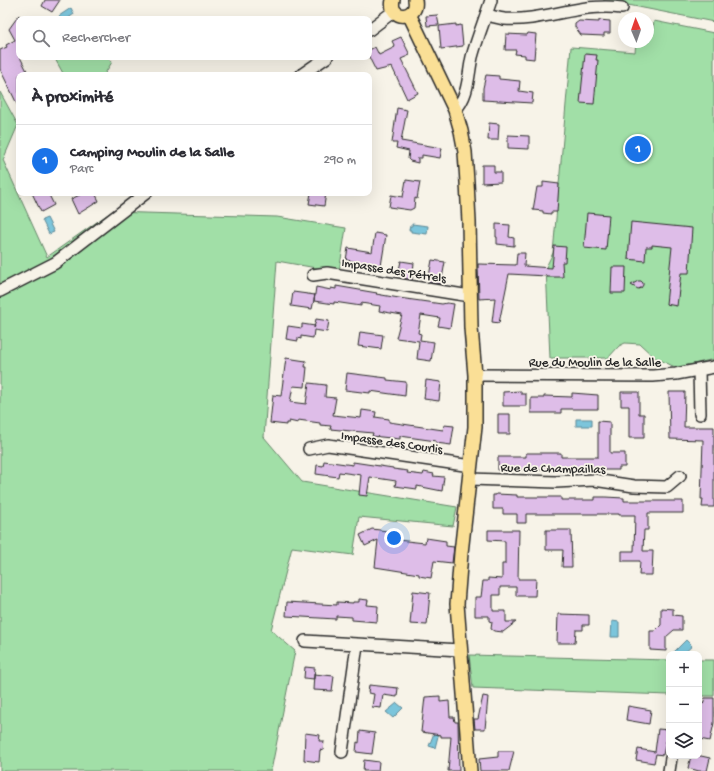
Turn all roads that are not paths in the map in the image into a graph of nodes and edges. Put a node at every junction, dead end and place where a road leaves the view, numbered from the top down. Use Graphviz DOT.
graph roads {
  1 [pos="415,0"];
  2 [pos="490,0"];
  3 [pos="393,6"];
  4 [pos="622,8"];
  5 [pos="409,14"];
  6 [pos="486,15"];
  7 [pos="372,27"];
  8 [pos="324,60"];
  9 [pos="306,72"];
  10 [pos="455,110"];
  11 [pos="142,196"];
  12 [pos="313,275"];
  13 [pos="0,291"];
  14 [pos="470,296"];
  15 [pos="714,367"];
  16 [pos="699,370"];
  17 [pos="475,375"];
  18 [pos="700,414"];
  19 [pos="309,449"];
  20 [pos="471,473"];
  21 [pos="680,476"];
  22 [pos="305,641"];
  23 [pos="356,645"];
  24 [pos="460,650"];
  25 [pos="342,752"];
  26 [pos="671,759"];
  27 [pos="470,771"];
  28 [pos="668,771"];
  1 -- 5 [label="main road"];
  2 -- 6 [label="street"];
  3 -- 5 [label="main road"];
  3 -- 7 [label="street"];
  4 -- 6 [label="street"];
  5 -- 10 [label="main road"];
  6 -- 10 [label="street"];
  8 -- 9 [label="street"];
  10 -- 14 [label="main road"];
  11 -- 13 [label="street"];
  12 -- 14 [label="street, Impasse des Pétrels"];
  14 -- 17 [label="main road"];
  15 -- 16 [label="street, Rue du Moulin de la Salle"];
  16 -- 17 [label="street, Rue du Moulin de la Salle"];
  16 -- 18 [label="street"];
  17 -- 20 [label="main road"];
  19 -- 20 [label="street, Impasse des Courlis"];
  20 -- 21 [label="street, Rue de Champaillas"];
  20 -- 24 [label="main road"];
  22 -- 23 [label="street"];
  23 -- 24 [label="street"];
  23 -- 25 [label="street"];
  24 -- 27 [label="main road"];
  26 -- 28 [label="street"];
}
